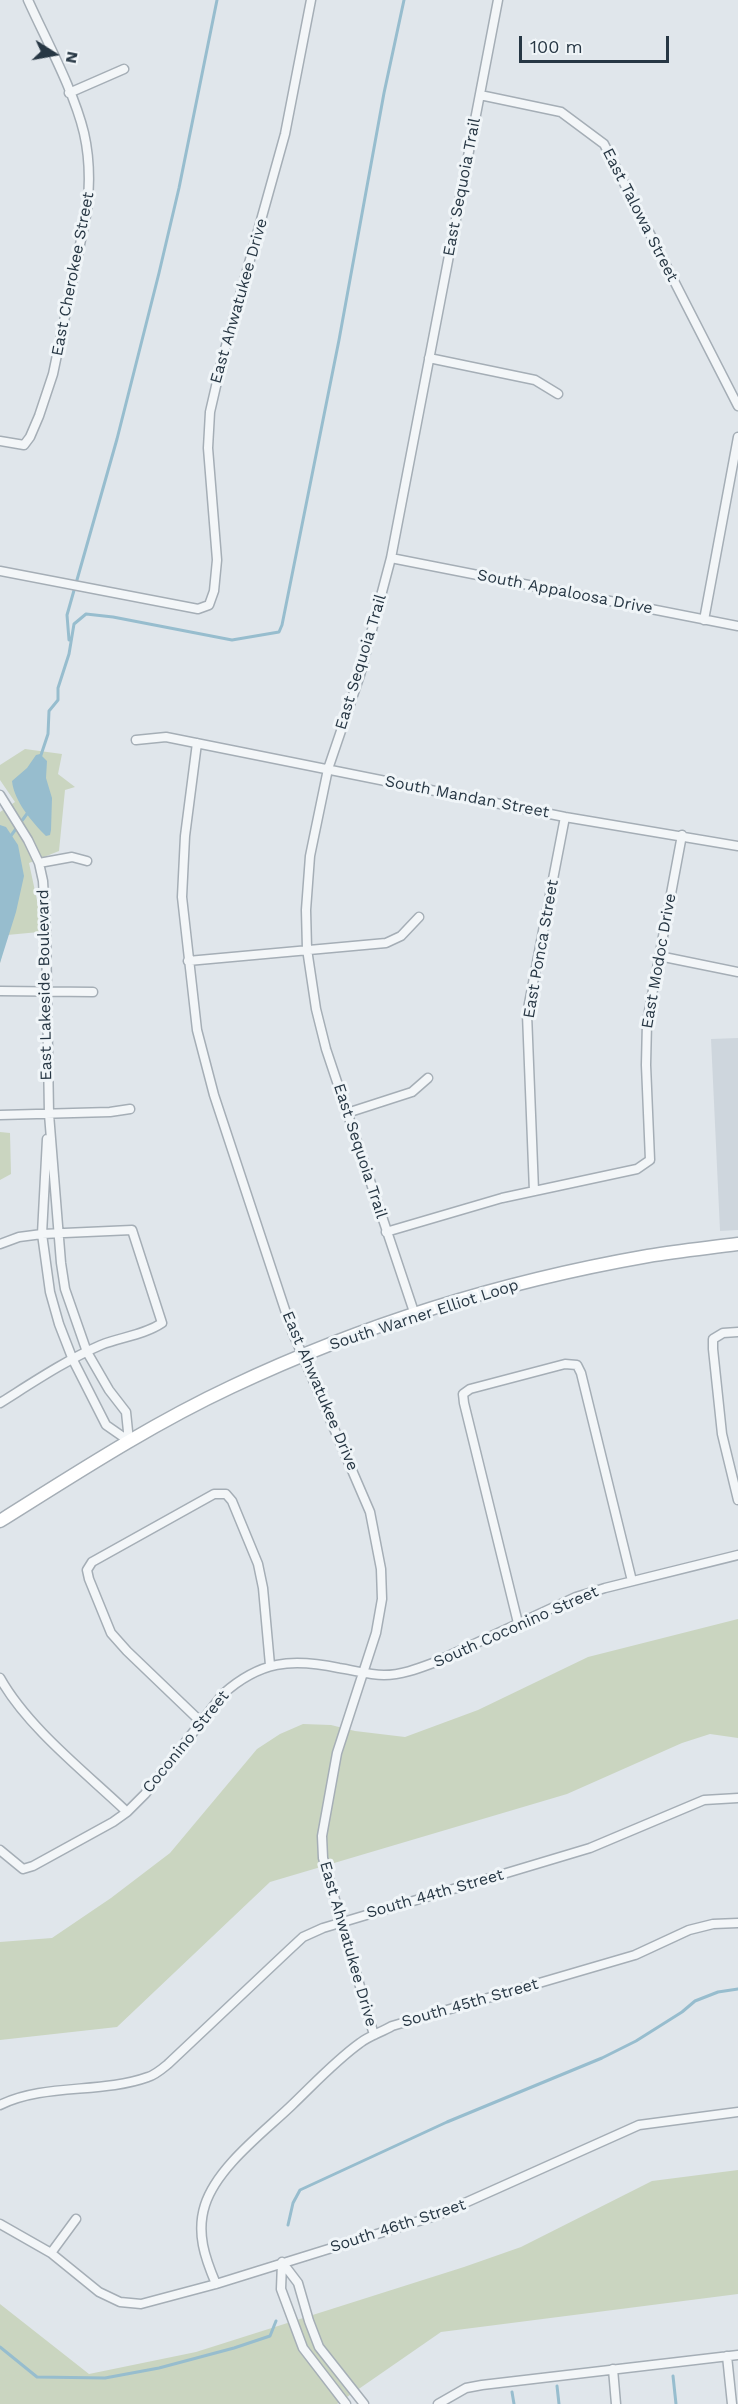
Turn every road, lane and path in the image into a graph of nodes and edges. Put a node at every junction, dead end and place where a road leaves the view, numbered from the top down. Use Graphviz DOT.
graph roads {
  1 [pos="28,0"];
  2 [pos="311,0"];
  3 [pos="498,0"];
  4 [pos="124,69"];
  5 [pos="69,93"];
  6 [pos="480,95"];
  7 [pos="429,358"];
  8 [pos="558,394"];
  9 [pos="738,406"];
  10 [pos="738,437"];
  11 [pos="0,441"];
  12 [pos="391,558"];
  13 [pos="0,571"];
  14 [pos="704,620"];
  15 [pos="738,626"];
  16 [pos="136,740"];
  17 [pos="197,743"];
  18 [pos="328,769"];
  19 [pos="0,795"];
  20 [pos="566,817"];
  21 [pos="682,835"];
  22 [pos="738,846"];
  23 [pos="87,861"];
  24 [pos="39,863"];
  25 [pos="419,917"];
  26 [pos="307,950"];
  27 [pos="659,956"];
  28 [pos="188,961"];
  29 [pos="738,972"];
  30 [pos="46,990"];
  31 [pos="0,991"];
  32 [pos="93,992"];
  33 [pos="428,1078"];
  34 [pos="130,1109"];
  35 [pos="347,1113"];
  36 [pos="49,1114"];
  37 [pos="0,1115"];
  38 [pos="534,1191"];
  39 [pos="386,1232"];
  40 [pos="58,1233"];
  41 [pos="42,1234"];
  42 [pos="0,1244"];
  43 [pos="738,1244"];
  44 [pos="415,1315"];
  45 [pos="738,1332"];
  46 [pos="303,1355"];
  47 [pos="80,1356"];
  48 [pos="0,1403"];
  49 [pos="129,1441"];
  50 [pos="738,1500"];
  51 [pos="0,1521"];
  52 [pos="738,1555"];
  53 [pos="632,1581"];
  54 [pos="518,1623"];
  55 [pos="270,1665"];
  56 [pos="364,1672"];
  57 [pos="0,1678"];
  58 [pos="200,1721"];
  59 [pos="738,1798"];
  60 [pos="127,1812"];
  61 [pos="0,1850"];
  62 [pos="342,1922"];
  63 [pos="738,1923"];
  64 [pos="374,2035"];
  65 [pos="0,2105"];
  66 [pos="738,2112"];
  67 [pos="76,2219"];
  68 [pos="0,2224"];
  69 [pos="51,2253"];
  70 [pos="282,2262"];
  71 [pos="216,2284"];
  72 [pos="738,2355"];
  73 [pos="727,2356"];
  74 [pos="613,2369"];
  75 [pos="346,2404"];
  76 [pos="364,2404"];
  77 [pos="438,2404"];
  78 [pos="616,2404"];
  79 [pos="732,2404"];
  1 -- 5 [label="street, East Cherokee Street"];
  2 -- 13 [label="street, East Ahwatukee Drive"];
  3 -- 6 [label="street, East Sequoia Trail"];
  4 -- 5 [label="street"];
  5 -- 11 [label="street, East Cherokee Street"];
  6 -- 7 [label="street, East Sequoia Trail"];
  6 -- 9 [label="street, East Talowa Street"];
  7 -- 8 [label="street"];
  7 -- 12 [label="street, East Sequoia Trail"];
  10 -- 14 [label="street"];
  12 -- 14 [label="street, South Appaloosa Drive"];
  12 -- 18 [label="street, East Sequoia Trail"];
  14 -- 15 [label="street, South Appaloosa Drive"];
  16 -- 17 [label="street, South Mandan Street"];
  17 -- 18 [label="street, South Mandan Street"];
  17 -- 28 [label="street, East Ahwatukee Drive"];
  18 -- 20 [label="street, South Mandan Street"];
  18 -- 26 [label="street, East Sequoia Trail"];
  19 -- 24 [label="street, East Lakeside Boulevard"];
  20 -- 21 [label="street, South Mandan Street"];
  20 -- 38 [label="street, East Ponca Street"];
  21 -- 22 [label="street, South Mandan Street"];
  21 -- 27 [label="street, East Modoc Drive"];
  23 -- 24 [label="street"];
  24 -- 30 [label="street, East Lakeside Boulevard"];
  25 -- 26 [label="street"];
  26 -- 28 [label="street"];
  26 -- 35 [label="street, East Sequoia Trail"];
  27 -- 29 [label="street"];
  27 -- 38 [label="street, East Modoc Drive"];
  28 -- 46 [label="street, East Ahwatukee Drive"];
  30 -- 31 [label="street"];
  30 -- 32 [label="street"];
  30 -- 36 [label="street, East Lakeside Boulevard"];
  33 -- 35 [label="street"];
  34 -- 36 [label="street"];
  35 -- 39 [label="street, East Sequoia Trail"];
  36 -- 37 [label="street"];
  36 -- 40 [label="street, East Lakeside Boulevard"];
  36 -- 41 [label="street, East Lakeside Boulevard"];
  38 -- 39 [label="street"];
  39 -- 44 [label="street, East Sequoia Trail"];
  40 -- 41 [label="street"];
  40 -- 47 [label="street, East Lakeside Boulevard"];
  40 -- 47 [label="street"];
  41 -- 42 [label="street"];
  41 -- 47 [label="street, East Lakeside Boulevard"];
  43 -- 44 [label="main road, South Warner Elliot Loop"];
  44 -- 46 [label="main road, South Warner Elliot Loop"];
  45 -- 50 [label="street"];
  46 -- 49 [label="main road, South Warner Elliot Loop"];
  46 -- 56 [label="street, East Ahwatukee Drive"];
  47 -- 48 [label="street"];
  47 -- 49 [label="street, East Lakeside Boulevard"];
  47 -- 49 [label="street, East Lakeside Boulevard"];
  49 -- 51 [label="main road, South Warner Elliot Loop"];
  52 -- 53 [label="street, South Coconino Street"];
  53 -- 54 [label="street, South Coconino Street"];
  53 -- 54 [label="street"];
  54 -- 56 [label="street, South Coconino Street"];
  55 -- 56 [label="street, Coconino Street"];
  55 -- 58 [label="street, Coconino Street"];
  55 -- 58 [label="street"];
  56 -- 62 [label="street, East Ahwatukee Drive"];
  57 -- 60 [label="street"];
  58 -- 60 [label="street, Coconino Street"];
  59 -- 62 [label="street, South 44th Street"];
  60 -- 61 [label="street, Coconino Street"];
  62 -- 64 [label="street, East Ahwatukee Drive"];
  62 -- 65 [label="street, South 44th Street"];
  63 -- 64 [label="street, South 45th Street"];
  64 -- 71 [label="street, South 45th Street"];
  66 -- 70 [label="street, South 46th Street"];
  67 -- 69 [label="street"];
  68 -- 69 [label="street"];
  69 -- 71 [label="street, South 46th Street"];
  70 -- 71 [label="street, South 46th Street"];
  70 -- 75 [label="street"];
  70 -- 76 [label="street"];
  72 -- 73 [label="street"];
  73 -- 74 [label="street"];
  73 -- 79 [label="street"];
  74 -- 77 [label="street"];
  74 -- 78 [label="street"];
}
